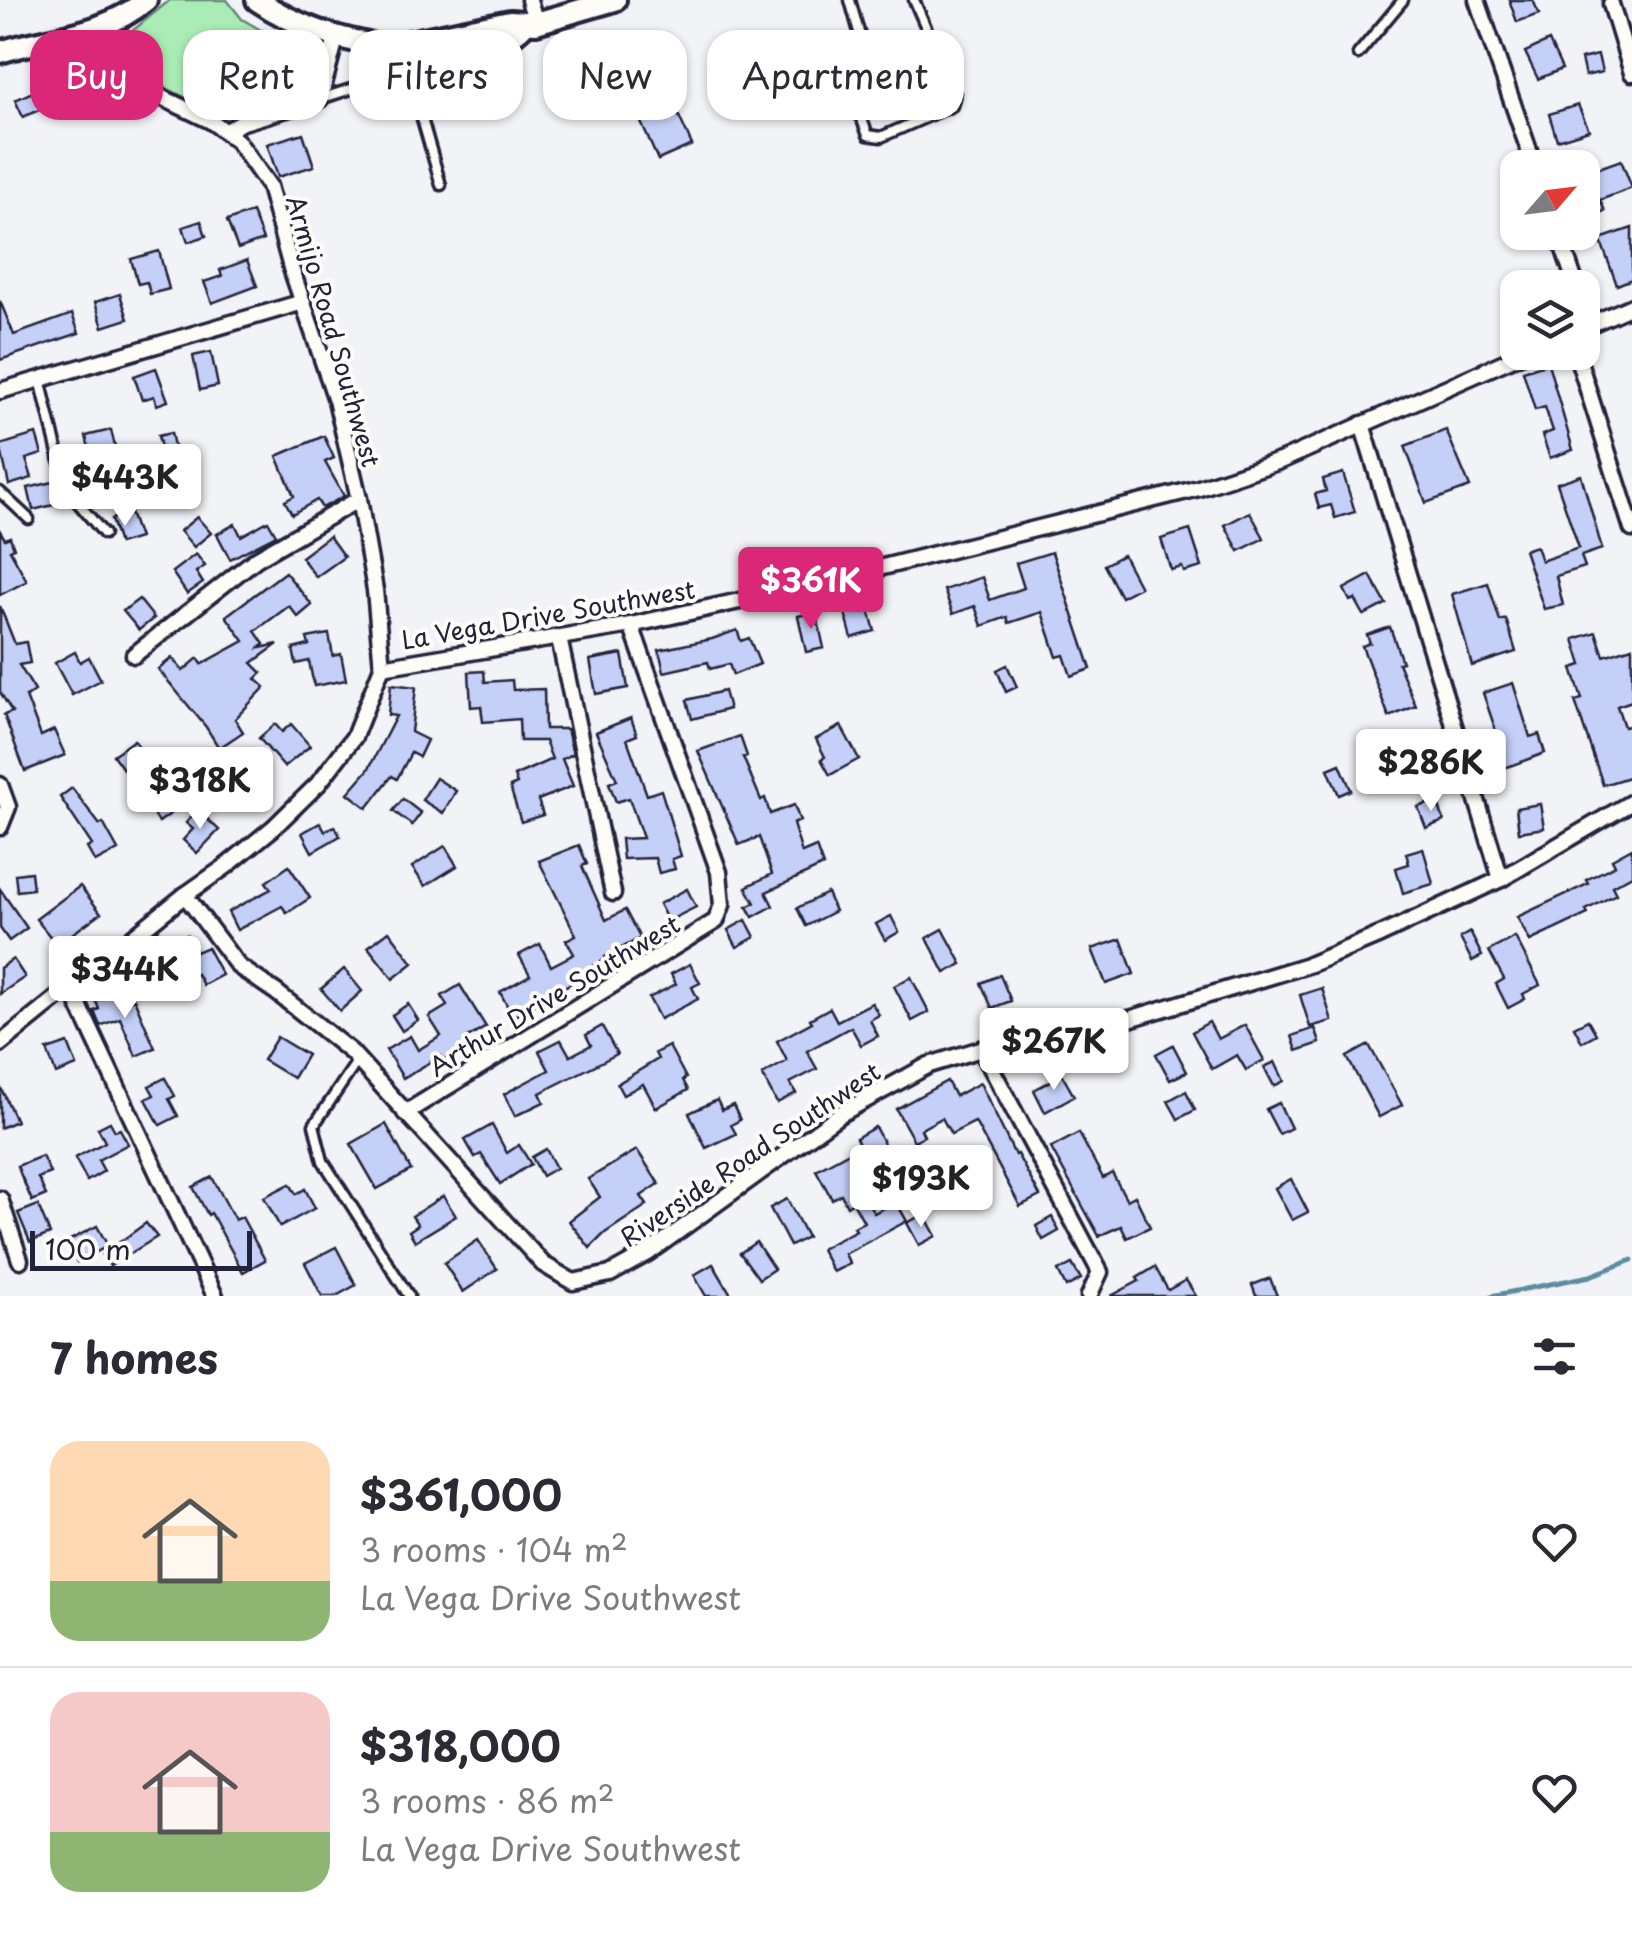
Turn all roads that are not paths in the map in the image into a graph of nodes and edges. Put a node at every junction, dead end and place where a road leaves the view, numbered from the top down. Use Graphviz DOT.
graph roads {
  1 [pos="146,0"];
  2 [pos="257,0"];
  3 [pos="529,0"];
  4 [pos="616,0"];
  5 [pos="850,0"];
  6 [pos="914,0"];
  7 [pos="1402,0"];
  8 [pos="1478,0"];
  9 [pos="1611,4"];
  10 [pos="530,24"];
  11 [pos="102,28"];
  12 [pos="478,30"];
  13 [pos="858,30"];
  14 [pos="927,30"];
  15 [pos="336,38"];
  16 [pos="349,43"];
  17 [pos="0,52"];
  18 [pos="1358,54"];
  19 [pos="329,64"];
  20 [pos="1632,73"];
  21 [pos="250,120"];
  22 [pos="422,120"];
  23 [pos="862,120"];
  24 [pos="918,120"];
  25 [pos="226,132"];
  26 [pos="1530,150"];
  27 [pos="441,185"];
  28 [pos="302,302"];
  29 [pos="1632,306"];
  30 [pos="1600,320"];
  31 [pos="1500,363"];
  32 [pos="1582,370"];
  33 [pos="40,379"];
  34 [pos="0,391"];
  35 [pos="1362,424"];
  36 [pos="0,492"];
  37 [pos="359,500"];
  38 [pos="29,519"];
  39 [pos="1632,529"];
  40 [pos="104,534"];
  41 [pos="632,625"];
  42 [pos="560,638"];
  43 [pos="134,654"];
  44 [pos="382,667"];
  45 [pos="0,784"];
  46 [pos="1632,802"];
  47 [pos="0,827"];
  48 [pos="1501,878"];
  49 [pos="614,893"];
  50 [pos="185,895"];
  51 [pos="70,986"];
  52 [pos="0,1044"];
  53 [pos="980,1049"];
  54 [pos="358,1060"];
  55 [pos="405,1113"];
  56 [pos="0,1199"];
  57 [pos="20,1260"];
  58 [pos="215,1296"];
  59 [pos="410,1296"];
  60 [pos="1089,1296"];
  1 -- 11 [label="main road"];
  2 -- 15 [label="main road"];
  3 -- 10 [label="street"];
  4 -- 10 [label="main road"];
  5 -- 13 [label="lane"];
  6 -- 14 [label="lane"];
  7 -- 18 [label="lane"];
  8 -- 26 [label="street"];
  9 -- 20 [label="street"];
  10 -- 12 [label="main road"];
  11 -- 17 [label="main road"];
  11 -- 25 [label="street, Armijo Road Southwest"];
  15 -- 16 [label="main road"];
  15 -- 19 [label="street"];
  21 -- 25 [label="street"];
  22 -- 27 [label="lane"];
  23 -- 24 [label="lane"];
  25 -- 28 [label="street, Armijo Road Southwest"];
  28 -- 33 [label="street"];
  28 -- 37 [label="street, Armijo Road Southwest"];
  29 -- 30 [label="street"];
  31 -- 35 [label="street, La Vega Drive Southwest"];
  32 -- 39 [label="street"];
  33 -- 34 [label="street"];
  33 -- 40 [label="lane"];
  35 -- 41 [label="street, La Vega Drive Southwest"];
  35 -- 48 [label="street"];
  36 -- 38 [label="lane"];
  37 -- 43 [label="street"];
  37 -- 44 [label="street, Armijo Road Southwest"];
  41 -- 42 [label="street, La Vega Drive Southwest"];
  41 -- 55 [label="street, Arthur Drive Southwest"];
  42 -- 44 [label="street, La Vega Drive Southwest"];
  42 -- 49 [label="street"];
  44 -- 50 [label="street, La Vega Drive Southwest"];
  45 -- 47 [label="street"];
  46 -- 48 [label="street, Riverside Road Southwest"];
  48 -- 53 [label="street, Riverside Road Southwest"];
  50 -- 51 [label="street, La Vega Drive Southwest"];
  50 -- 54 [label="street, Riverside Road Southwest"];
  51 -- 52 [label="street, La Vega Drive Southwest"];
  51 -- 58 [label="street"];
  53 -- 55 [label="street, Riverside Road Southwest"];
  53 -- 60 [label="street"];
  54 -- 55 [label="street, Riverside Road Southwest"];
  54 -- 59 [label="lane"];
  56 -- 57 [label="street"];
}
